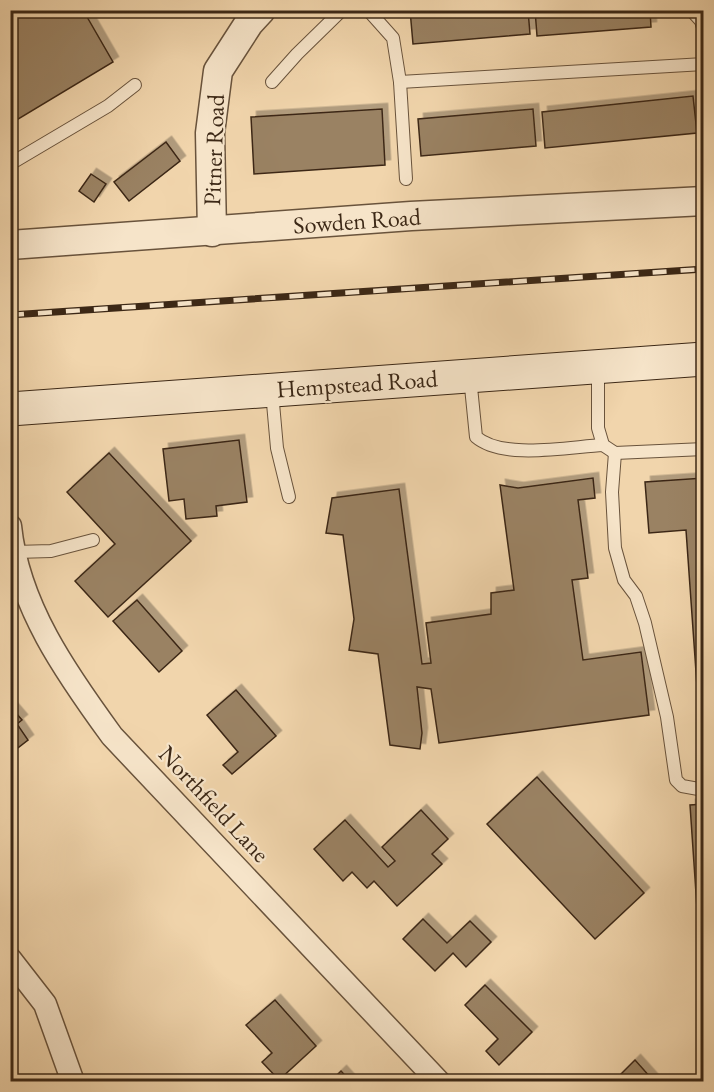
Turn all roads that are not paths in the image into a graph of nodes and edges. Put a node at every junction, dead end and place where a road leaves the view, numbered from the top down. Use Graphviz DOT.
graph roads {
  1 [pos="261,10"];
  2 [pos="342,10"];
  3 [pos="368,10"];
  4 [pos="691,10"];
  5 [pos="704,31"];
  6 [pos="704,64"];
  7 [pos="272,82"];
  8 [pos="400,82"];
  9 [pos="135,86"];
  10 [pos="10,164"];
  11 [pos="406,179"];
  12 [pos="704,201"];
  13 [pos="212,232"];
  14 [pos="10,245"];
  15 [pos="704,359"];
  16 [pos="598,367"];
  17 [pos="470,376"];
  18 [pos="272,391"];
  19 [pos="10,409"];
  20 [pos="603,445"];
  21 [pos="704,449"];
  22 [pos="615,453"];
  23 [pos="289,497"];
  24 [pos="10,526"];
  25 [pos="93,540"];
  26 [pos="15,552"];
  27 [pos="704,789"];
  28 [pos="10,959"];
  29 [pos="73,1082"];
  30 [pos="439,1082"];
  1 -- 13 [label="street, Pitner Road"];
  2 -- 7 [label="lane"];
  3 -- 8 [label="lane"];
  4 -- 5 [label="lane"];
  6 -- 8 [label="lane"];
  8 -- 11 [label="lane"];
  9 -- 10 [label="lane"];
  12 -- 13 [label="street, Sowden Road"];
  13 -- 14 [label="street, Sowden Road"];
  15 -- 16 [label="main road, Hempstead Road"];
  16 -- 17 [label="main road, Hempstead Road"];
  16 -- 20 [label="lane"];
  17 -- 18 [label="main road, Hempstead Road"];
  17 -- 20 [label="lane"];
  18 -- 19 [label="main road, Hempstead Road"];
  18 -- 23 [label="lane"];
  20 -- 22 [label="lane"];
  21 -- 22 [label="lane"];
  22 -- 27 [label="lane"];
  24 -- 26 [label="street, Northfield Lane"];
  25 -- 26 [label="lane"];
  26 -- 30 [label="street, Northfield Lane"];
  28 -- 29 [label="street"];
}
